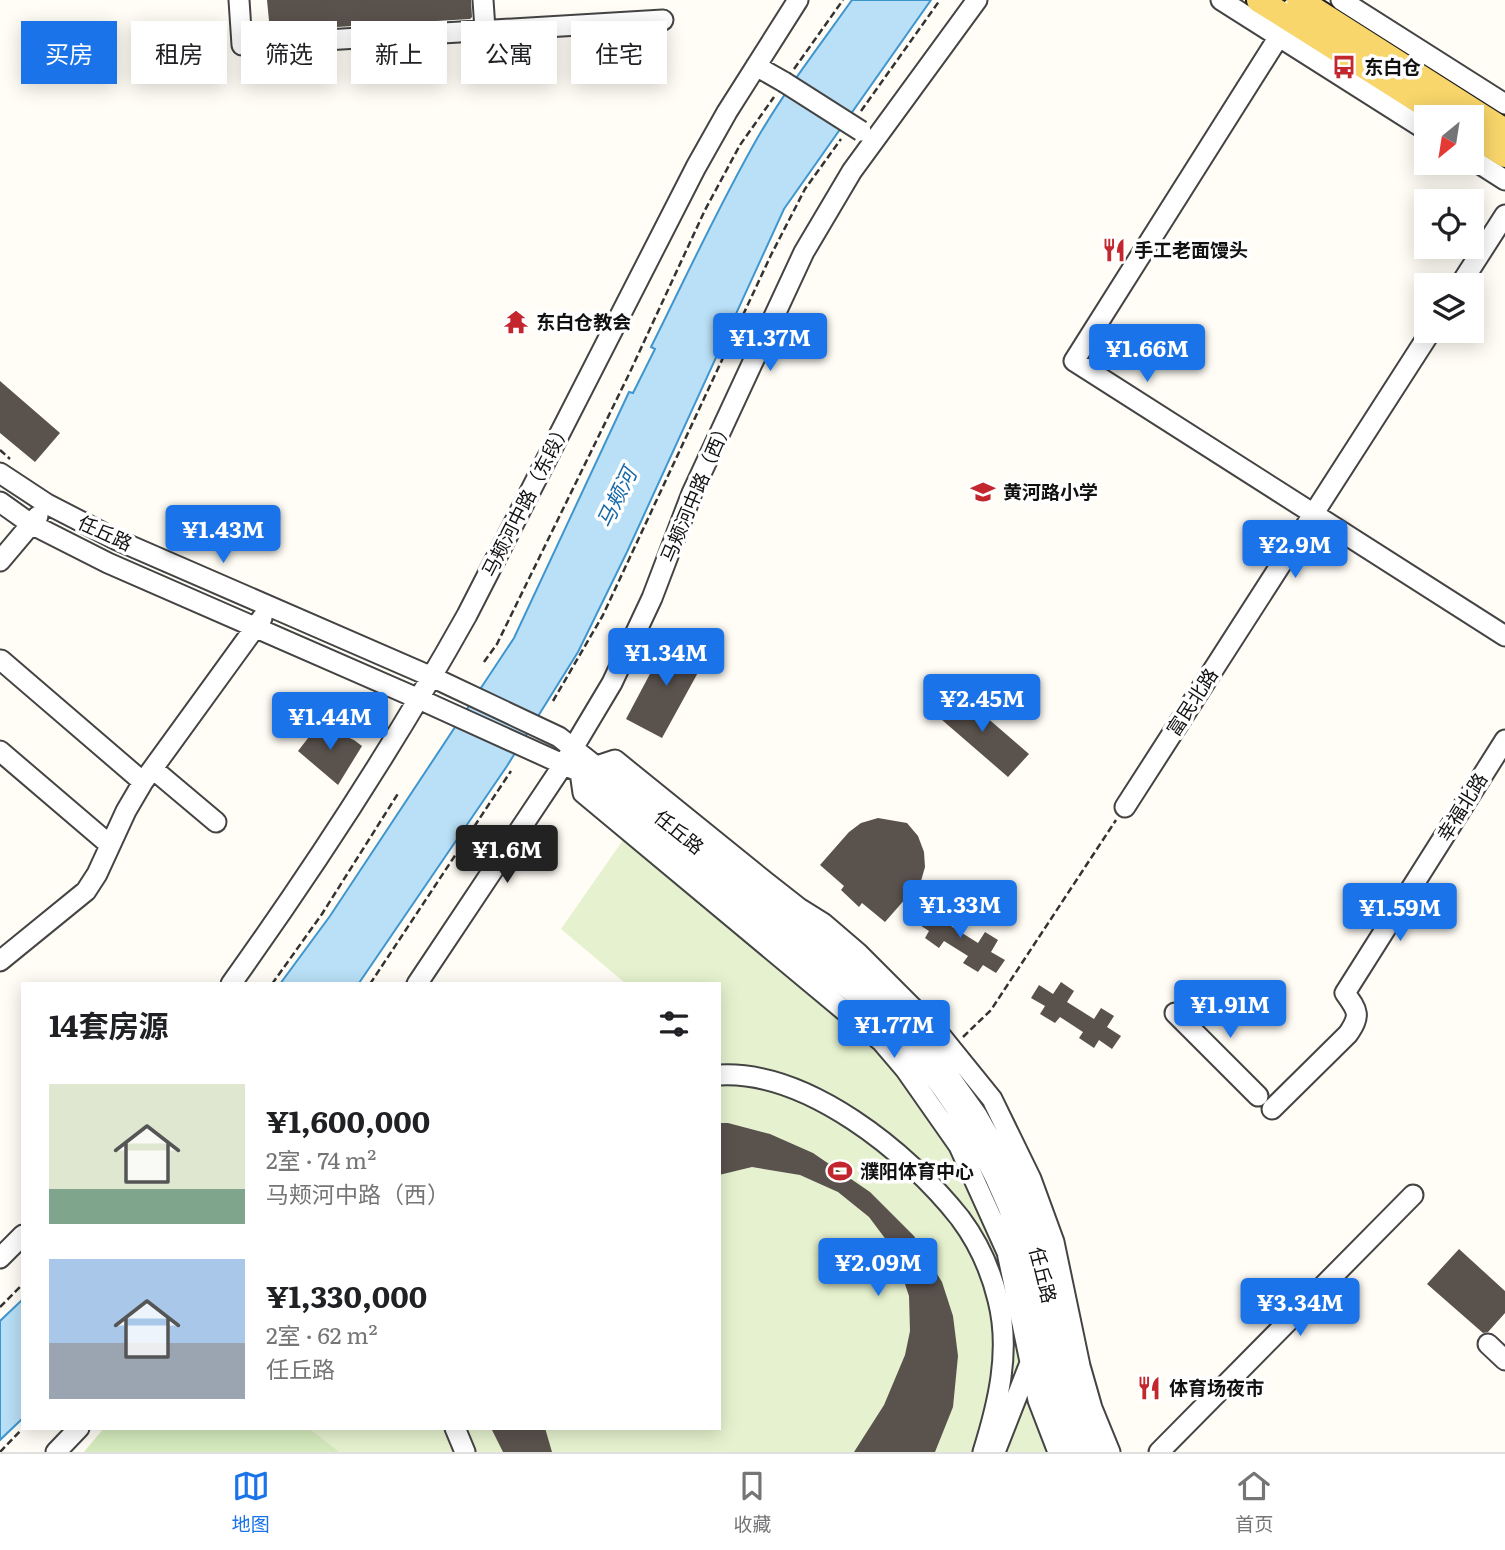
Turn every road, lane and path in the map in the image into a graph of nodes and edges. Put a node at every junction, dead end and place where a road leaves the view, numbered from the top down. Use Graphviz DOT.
graph roads {
  1 [pos="239,0"];
  2 [pos="483,0"];
  3 [pos="798,0"];
  4 [pos="842,0"];
  5 [pos="940,0"];
  6 [pos="977,0"];
  7 [pos="1221,0"];
  8 [pos="1259,0"];
  9 [pos="1341,0"];
  10 [pos="1290,14"];
  11 [pos="663,20"];
  12 [pos="484,21"];
  13 [pos="557,25"];
  14 [pos="461,31"];
  15 [pos="756,65"];
  16 [pos="785,82"];
  17 [pos="1505,104"];
  18 [pos="1427,105"];
  19 [pos="1414,120"];
  20 [pos="859,131"];
  21 [pos="1505,131"];
  22 [pos="1484,142"];
  23 [pos="1505,155"];
  24 [pos="1484,167"];
  25 [pos="1505,180"];
  26 [pos="1505,215"];
  27 [pos="1468,273"];
  28 [pos="1423,343"];
  29 [pos="0,473"];
  30 [pos="0,502"];
  31 [pos="47,504"];
  32 [pos="1313,514"];
  33 [pos="31,524"];
  34 [pos="0,561"];
  35 [pos="270,608"];
  36 [pos="255,627"];
  37 [pos="1505,636"];
  38 [pos="0,661"];
  39 [pos="484,662"];
  40 [pos="432,677"];
  41 [pos="419,699"];
  42 [pos="554,701"];
  43 [pos="1505,740"];
  44 [pos="566,742"];
  45 [pos="0,751"];
  46 [pos="572,765"];
  47 [pos="511,771"];
  48 [pos="148,776"];
  49 [pos="400,792"];
  50 [pos="1125,807"];
  51 [pos="216,822"];
  52 [pos="110,845"];
  53 [pos="0,961"];
  54 [pos="232,982"];
  55 [pos="273,982"];
  56 [pos="371,982"];
  57 [pos="418,982"];
  58 [pos="1174,1013"];
  59 [pos="952,1049"];
  60 [pos="721,1075"];
  61 [pos="1413,1195"];
  62 [pos="21,1237"];
  63 [pos="0,1258"];
  64 [pos="21,1286"];
  65 [pos="0,1307"];
  66 [pos="1488,1344"];
  67 [pos="1505,1360"];
  68 [pos="1030,1363"];
  69 [pos="21,1430"];
  70 [pos="77,1430"];
  71 [pos="456,1430"];
  72 [pos="0,1452"];
  73 [pos="56,1452"];
  74 [pos="464,1452"];
  75 [pos="982,1452"];
  76 [pos="995,1452"];
  77 [pos="1058,1452"];
  78 [pos="1074,1452"];
  79 [pos="1092,1452"];
  80 [pos="1110,1452"];
  81 [pos="1159,1452"];
  1 -- 14 [label="street"];
  2 -- 12 [label="street"];
  3 -- 15 [label="street, 马颊河中路（东段）"];
  4 -- 16 [label="path"];
  5 -- 20 [label="path"];
  6 -- 20 [label="street, 马颊河中路（西）"];
  7 -- 10 [label="street"];
  8 -- 10 [label="main road"];
  9 -- 17 [label="street"];
  10 -- 18 [label="main road"];
  10 -- 19 [label="street"];
  10 -- 21 [label="main road"];
  10 -- 32 [label="street"];
  11 -- 13 [label="street"];
  15 -- 16 [label="street"];
  15 -- 40 [label="street, 马颊河中路（东段）"];
  16 -- 20 [label="street, bridge"];
  16 -- 39 [label="path"];
  20 -- 42 [label="path"];
  20 -- 44 [label="street, 马颊河中路（西）"];
  22 -- 23 [label="main road"];
  24 -- 25 [label="street"];
  26 -- 27 [label="street"];
  28 -- 32 [label="street, 富民北路"];
  29 -- 31 [label="street, 任丘路"];
  30 -- 33 [label="street, 任丘路"];
  31 -- 33 [label="street"];
  31 -- 35 [label="street, 任丘路"];
  32 -- 37 [label="street"];
  32 -- 50 [label="street, 富民北路"];
  33 -- 34 [label="street"];
  33 -- 36 [label="street, 任丘路"];
  35 -- 36 [label="street"];
  35 -- 40 [label="street, 任丘路"];
  36 -- 41 [label="street, 任丘路"];
  36 -- 48 [label="street"];
  38 -- 48 [label="street"];
  40 -- 41 [label="street, 马颊河中路（东段）"];
  40 -- 44 [label="street, 任丘路"];
  41 -- 46 [label="street, 任丘路"];
  41 -- 54 [label="street, 马颊河中路（东段）"];
  43 -- 58 [label="street, 幸福北路"];
  44 -- 46 [label="street, 任丘路"];
  44 -- 46 [label="street, 马颊河中路（西）"];
  45 -- 52 [label="street"];
  46 -- 57 [label="street, 马颊河中路（西）"];
  46 -- 59 [label="street"];
  46 -- 68 [label="street"];
  46 -- 78 [label="street, 任丘路"];
  46 -- 79 [label="street, 任丘路"];
  47 -- 56 [label="path"];
  48 -- 51 [label="street"];
  48 -- 52 [label="street"];
  49 -- 55 [label="path"];
  50 -- 59 [label="path"];
  52 -- 53 [label="street"];
  59 -- 80 [label="street"];
  60 -- 75 [label="street"];
  61 -- 81 [label="street"];
  62 -- 63 [label="street"];
  64 -- 65 [label="path"];
  66 -- 67 [label="street"];
  68 -- 76 [label="street"];
  68 -- 77 [label="street"];
  69 -- 72 [label="path"];
  70 -- 73 [label="street"];
  71 -- 74 [label="street"];
}
